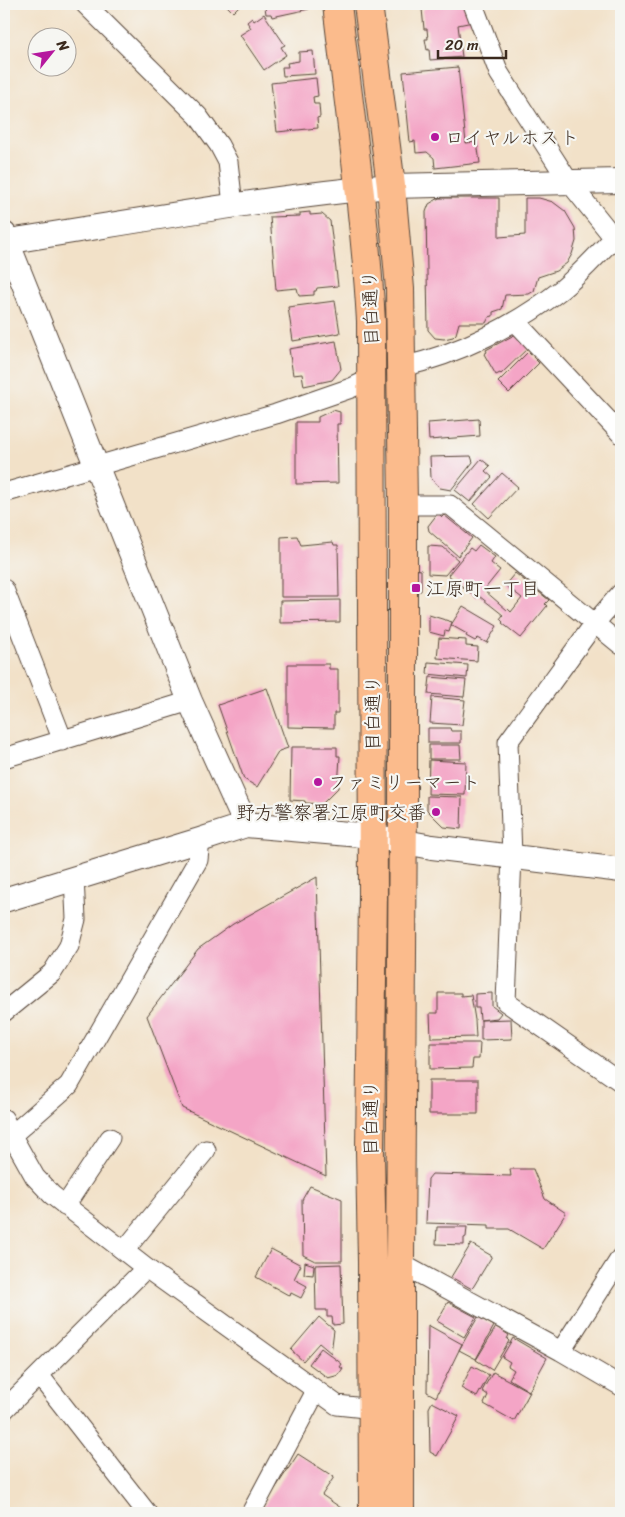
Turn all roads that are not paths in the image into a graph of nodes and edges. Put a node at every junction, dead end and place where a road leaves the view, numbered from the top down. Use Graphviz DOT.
graph roads {
  1 [pos="85,4"];
  2 [pos="337,4"];
  3 [pos="368,4"];
  4 [pos="473,4"];
  5 [pos="621,181"];
  6 [pos="569,182"];
  7 [pos="390,186"];
  8 [pos="359,189"];
  9 [pos="233,205"];
  10 [pos="5,239"];
  11 [pos="618,241"];
  12 [pos="516,322"];
  13 [pos="402,367"];
  14 [pos="372,378"];
  15 [pos="621,434"];
  16 [pos="98,467"];
  17 [pos="4,494"];
  18 [pos="403,505"];
  19 [pos="4,589"];
  20 [pos="621,593"];
  21 [pos="594,624"];
  22 [pos="621,645"];
  23 [pos="190,701"];
  24 [pos="63,741"];
  25 [pos="4,758"];
  26 [pos="246,825"];
  27 [pos="372,836"];
  28 [pos="200,840"];
  29 [pos="403,841"];
  30 [pos="512,856"];
  31 [pos="621,870"];
  32 [pos="74,878"];
  33 [pos="4,900"];
  34 [pos="4,1012"];
  35 [pos="621,1082"];
  36 [pos="4,1119"];
  37 [pos="110,1138"];
  38 [pos="8,1139"];
  39 [pos="206,1150"];
  40 [pos="65,1206"];
  41 [pos="124,1251"];
  42 [pos="621,1257"];
  43 [pos="400,1263"];
  44 [pos="146,1268"];
  45 [pos="562,1351"];
  46 [pos="39,1375"];
  47 [pos="621,1386"];
  48 [pos="316,1391"];
  49 [pos="4,1410"];
  50 [pos="372,1410"];
  51 [pos="400,1410"];
  52 [pos="147,1513"];
  53 [pos="251,1513"];
  54 [pos="373,1513"];
  55 [pos="400,1513"];
  1 -- 9 [label="street"];
  2 -- 8 [label="main road, 目白通り"];
  3 -- 7 [label="main road, 目白通り"];
  4 -- 6 [label="street"];
  5 -- 6 [label="street"];
  6 -- 7 [label="street"];
  6 -- 11 [label="street"];
  7 -- 8 [label="street"];
  7 -- 13 [label="main road, 目白通り"];
  8 -- 9 [label="street"];
  8 -- 14 [label="main road, 目白通り"];
  9 -- 10 [label="street"];
  10 -- 16 [label="street"];
  11 -- 12 [label="street"];
  12 -- 13 [label="street"];
  12 -- 15 [label="street"];
  13 -- 18 [label="main road, 目白通り"];
  14 -- 16 [label="street"];
  14 -- 27 [label="main road, 目白通り"];
  16 -- 17 [label="street"];
  16 -- 23 [label="street"];
  18 -- 21 [label="street"];
  18 -- 29 [label="main road, 目白通り"];
  19 -- 24 [label="street"];
  20 -- 21 [label="street"];
  21 -- 22 [label="street"];
  21 -- 30 [label="street"];
  23 -- 24 [label="street"];
  23 -- 26 [label="street"];
  24 -- 25 [label="street"];
  26 -- 27 [label="street"];
  26 -- 28 [label="street"];
  27 -- 29 [label="street"];
  27 -- 50 [label="main road, 目白通り"];
  28 -- 32 [label="street"];
  28 -- 38 [label="street"];
  29 -- 30 [label="street"];
  29 -- 43 [label="main road, 目白通り"];
  30 -- 31 [label="street"];
  30 -- 35 [label="street"];
  32 -- 33 [label="street"];
  32 -- 34 [label="street"];
  36 -- 38 [label="street"];
  37 -- 40 [label="street"];
  38 -- 40 [label="street"];
  39 -- 41 [label="street"];
  40 -- 41 [label="street"];
  41 -- 44 [label="street"];
  42 -- 45 [label="street"];
  43 -- 45 [label="street"];
  43 -- 51 [label="main road, 目白通り"];
  44 -- 46 [label="street"];
  44 -- 48 [label="street"];
  45 -- 47 [label="street"];
  46 -- 49 [label="street"];
  46 -- 52 [label="street"];
  48 -- 50 [label="street"];
  48 -- 53 [label="street"];
  50 -- 51 [label="street"];
  50 -- 54 [label="main road, 目白通り"];
  51 -- 55 [label="main road, 目白通り"];
}
